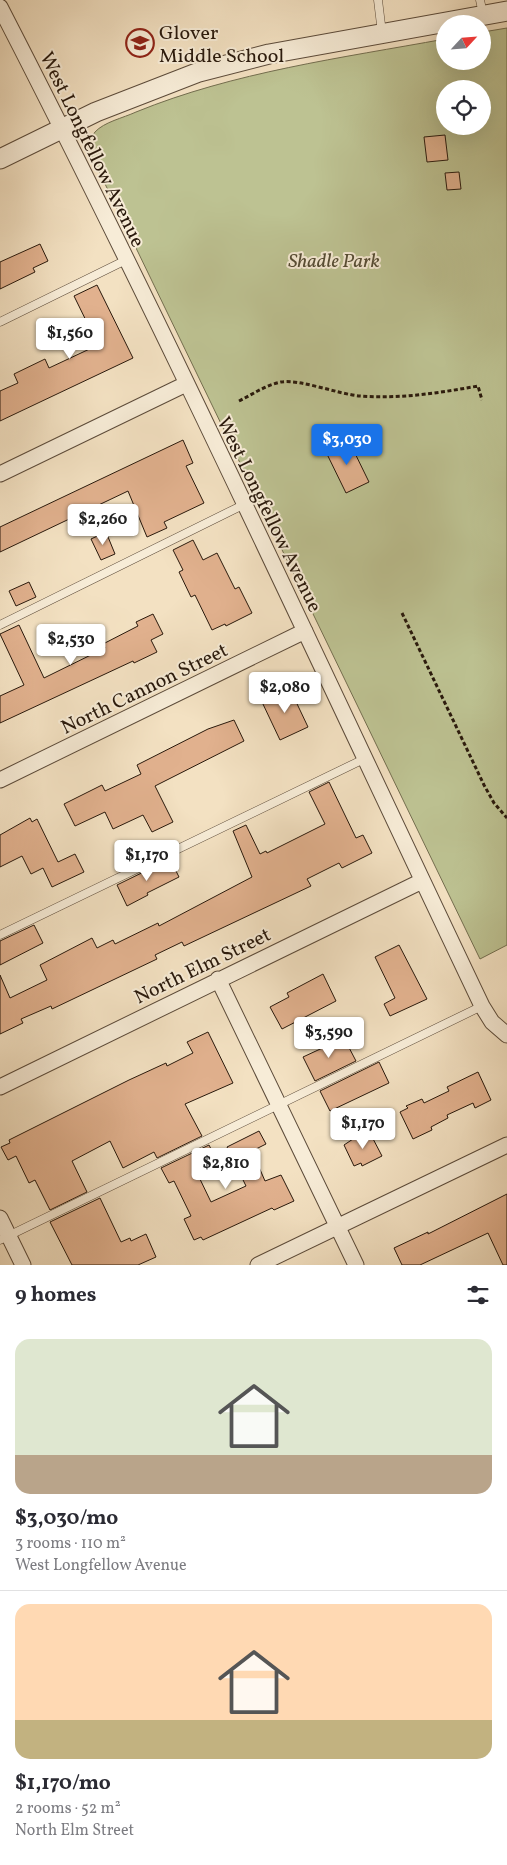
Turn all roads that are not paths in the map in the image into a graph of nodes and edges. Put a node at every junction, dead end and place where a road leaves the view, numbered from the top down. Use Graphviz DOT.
graph roads {
  1 [pos="378,0"];
  2 [pos="0,7"];
  3 [pos="482,8"];
  4 [pos="507,11"];
  5 [pos="382,33"];
  6 [pos="63,129"];
  7 [pos="0,159"];
  8 [pos="126,260"];
  9 [pos="0,322"];
  10 [pos="186,384"];
  11 [pos="0,474"];
  12 [pos="244,506"];
  13 [pos="0,625"];
  14 [pos="305,631"];
  15 [pos="364,759"];
  16 [pos="0,780"];
  17 [pos="422,881"];
  18 [pos="0,935"];
  19 [pos="218,980"];
  20 [pos="482,1006"];
  21 [pos="507,1035"];
  22 [pos="0,1087"];
  23 [pos="279,1105"];
  24 [pos="507,1144"];
  25 [pos="0,1218"];
  26 [pos="337,1225"];
  27 [pos="4,1238"];
  28 [pos="23,1265"];
  29 [pos="258,1265"];
  30 [pos="356,1265"];
  1 -- 5 [label="lane"];
  2 -- 6 [label="street, West Longfellow Avenue"];
  3 -- 4 [label="street"];
  3 -- 5 [label="street"];
  5 -- 6 [label="street"];
  6 -- 7 [label="street"];
  6 -- 8 [label="street, West Longfellow Avenue"];
  8 -- 9 [label="lane"];
  8 -- 10 [label="street, West Longfellow Avenue"];
  10 -- 11 [label="street"];
  10 -- 12 [label="street, West Longfellow Avenue"];
  12 -- 13 [label="lane"];
  12 -- 14 [label="street, West Longfellow Avenue"];
  14 -- 15 [label="street, West Longfellow Avenue"];
  14 -- 16 [label="street, North Cannon Street"];
  15 -- 17 [label="street, West Longfellow Avenue"];
  15 -- 18 [label="lane"];
  17 -- 19 [label="street, North Elm Street"];
  17 -- 20 [label="street, West Longfellow Avenue"];
  19 -- 22 [label="street, North Elm Street"];
  19 -- 23 [label="street"];
  20 -- 21 [label="street, West Longfellow Avenue"];
  20 -- 23 [label="lane"];
  23 -- 26 [label="street"];
  23 -- 27 [label="lane"];
  24 -- 26 [label="street"];
  25 -- 27 [label="street"];
  26 -- 29 [label="street"];
  26 -- 30 [label="street"];
  27 -- 28 [label="street"];
}
